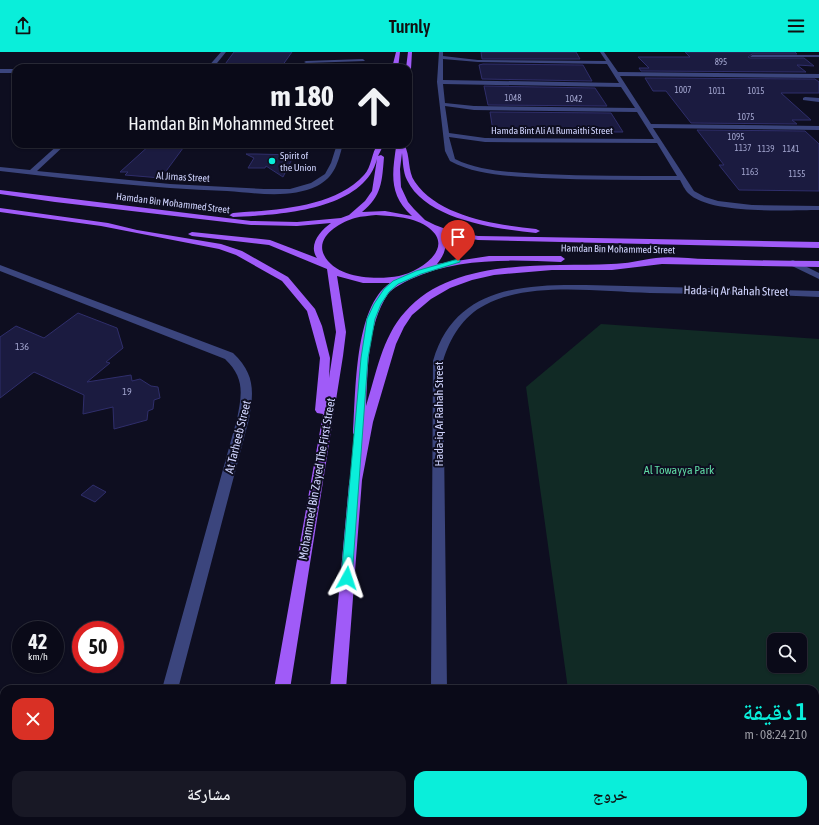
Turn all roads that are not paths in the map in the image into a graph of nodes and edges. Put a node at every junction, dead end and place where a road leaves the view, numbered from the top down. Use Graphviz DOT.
graph roads {
  1 [pos="224,52"];
  2 [pos="398,52"];
  3 [pos="410,52"];
  4 [pos="602,52"];
  5 [pos="441,55"];
  6 [pos="752,56"];
  7 [pos="819,56"];
  8 [pos="306,62"];
  9 [pos="610,63"];
  10 [pos="214,64"];
  11 [pos="362,64"];
  12 [pos="396,64"];
  13 [pos="409,64"];
  14 [pos="0,71"];
  15 [pos="12,71"];
  16 [pos="616,74"];
  17 [pos="819,76"];
  18 [pos="440,82"];
  19 [pos="623,85"];
  20 [pos="805,99"];
  21 [pos="819,100"];
  22 [pos="442,104"];
  23 [pos="639,110"];
  24 [pos="649,126"];
  25 [pos="819,128"];
  26 [pos="446,135"];
  27 [pos="659,141"];
  28 [pos="58,148"];
  29 [pos="339,148"];
  30 [pos="378,148"];
  31 [pos="382,148"];
  32 [pos="400,148"];
  33 [pos="403,148"];
  34 [pos="0,169"];
  35 [pos="31,172"];
  36 [pos="682,178"];
  37 [pos="0,192"];
  38 [pos="819,208"];
  39 [pos="0,210"];
  40 [pos="198,217"];
  41 [pos="347,218"];
  42 [pos="101,224"];
  43 [pos="430,226"];
  44 [pos="661,242"];
  45 [pos="819,245"];
  46 [pos="663,261"];
  47 [pos="793,263"];
  48 [pos="819,264"];
  49 [pos="329,267"];
  50 [pos="0,268"];
  51 [pos="416,273"];
  52 [pos="819,276"];
  53 [pos="819,294"];
  54 [pos="316,478"];
  55 [pos="355,484"];
  56 [pos="171,685"];
  57 [pos="283,685"];
  58 [pos="338,685"];
  59 [pos="439,685"];
  1 -- 10 [label="street"];
  2 -- 12 [label="main road"];
  3 -- 13 [label="main road"];
  4 -- 9 [label="street"];
  5 -- 9 [label="street"];
  5 -- 18 [label="street"];
  6 -- 7 [label="street"];
  8 -- 11 [label="street"];
  9 -- 16 [label="street"];
  14 -- 15 [label="street"];
  16 -- 17 [label="street"];
  16 -- 19 [label="street"];
  18 -- 19 [label="street"];
  18 -- 22 [label="street"];
  19 -- 23 [label="street"];
  20 -- 21 [label="street"];
  22 -- 23 [label="street, Hamda Bint Ali Al Rumaithi Street"];
  22 -- 26 [label="street"];
  23 -- 24 [label="street"];
  24 -- 25 [label="street"];
  24 -- 27 [label="street"];
  26 -- 27 [label="street, Hamda Bint Ali Al Rumaithi Street"];
  26 -- 36 [label="street"];
  27 -- 36 [label="street"];
  28 -- 35 [label="street"];
  29 -- 35 [label="street, Al Jirnas Street"];
  30 -- 40 [label="main road"];
  31 -- 41 [label="main road"];
  32 -- 43 [label="main road"];
  33 -- 44 [label="main road"];
  34 -- 35 [label="street, Al Jirnas Street"];
  36 -- 38 [label="street"];
  37 -- 40 [label="main road, Hamdan Bin Mohammed Street"];
  39 -- 42 [label="main road"];
  40 -- 41 [label="main road, Hamdan Bin Mohammed Street"];
  41 -- 43 [label="main road"];
  41 -- 49 [label="main road"];
  42 -- 49 [label="main road"];
  42 -- 54 [label="main road"];
  43 -- 44 [label="main road, Hamdan Bin Mohammed Street"];
  43 -- 51 [label="main road"];
  44 -- 45 [label="main road, Hamdan Bin Mohammed Street"];
  46 -- 47 [label="main road, Hamdan Bin Mohammed Street"];
  46 -- 51 [label="main road, Hamdan Bin Mohammed Street"];
  46 -- 55 [label="main road"];
  47 -- 48 [label="main road, Hamdan Bin Mohammed Street"];
  47 -- 52 [label="street"];
  49 -- 51 [label="main road"];
  49 -- 54 [label="main road, Mohammed Bin Zayed The First Street"];
  50 -- 56 [label="street, At Tarheeb Street"];
  51 -- 55 [label="main road"];
  53 -- 59 [label="street, Hada-iq Ar Rahah Street"];
  54 -- 57 [label="main road, Mohammed Bin Zayed The First Street"];
  55 -- 58 [label="main road"];
}
